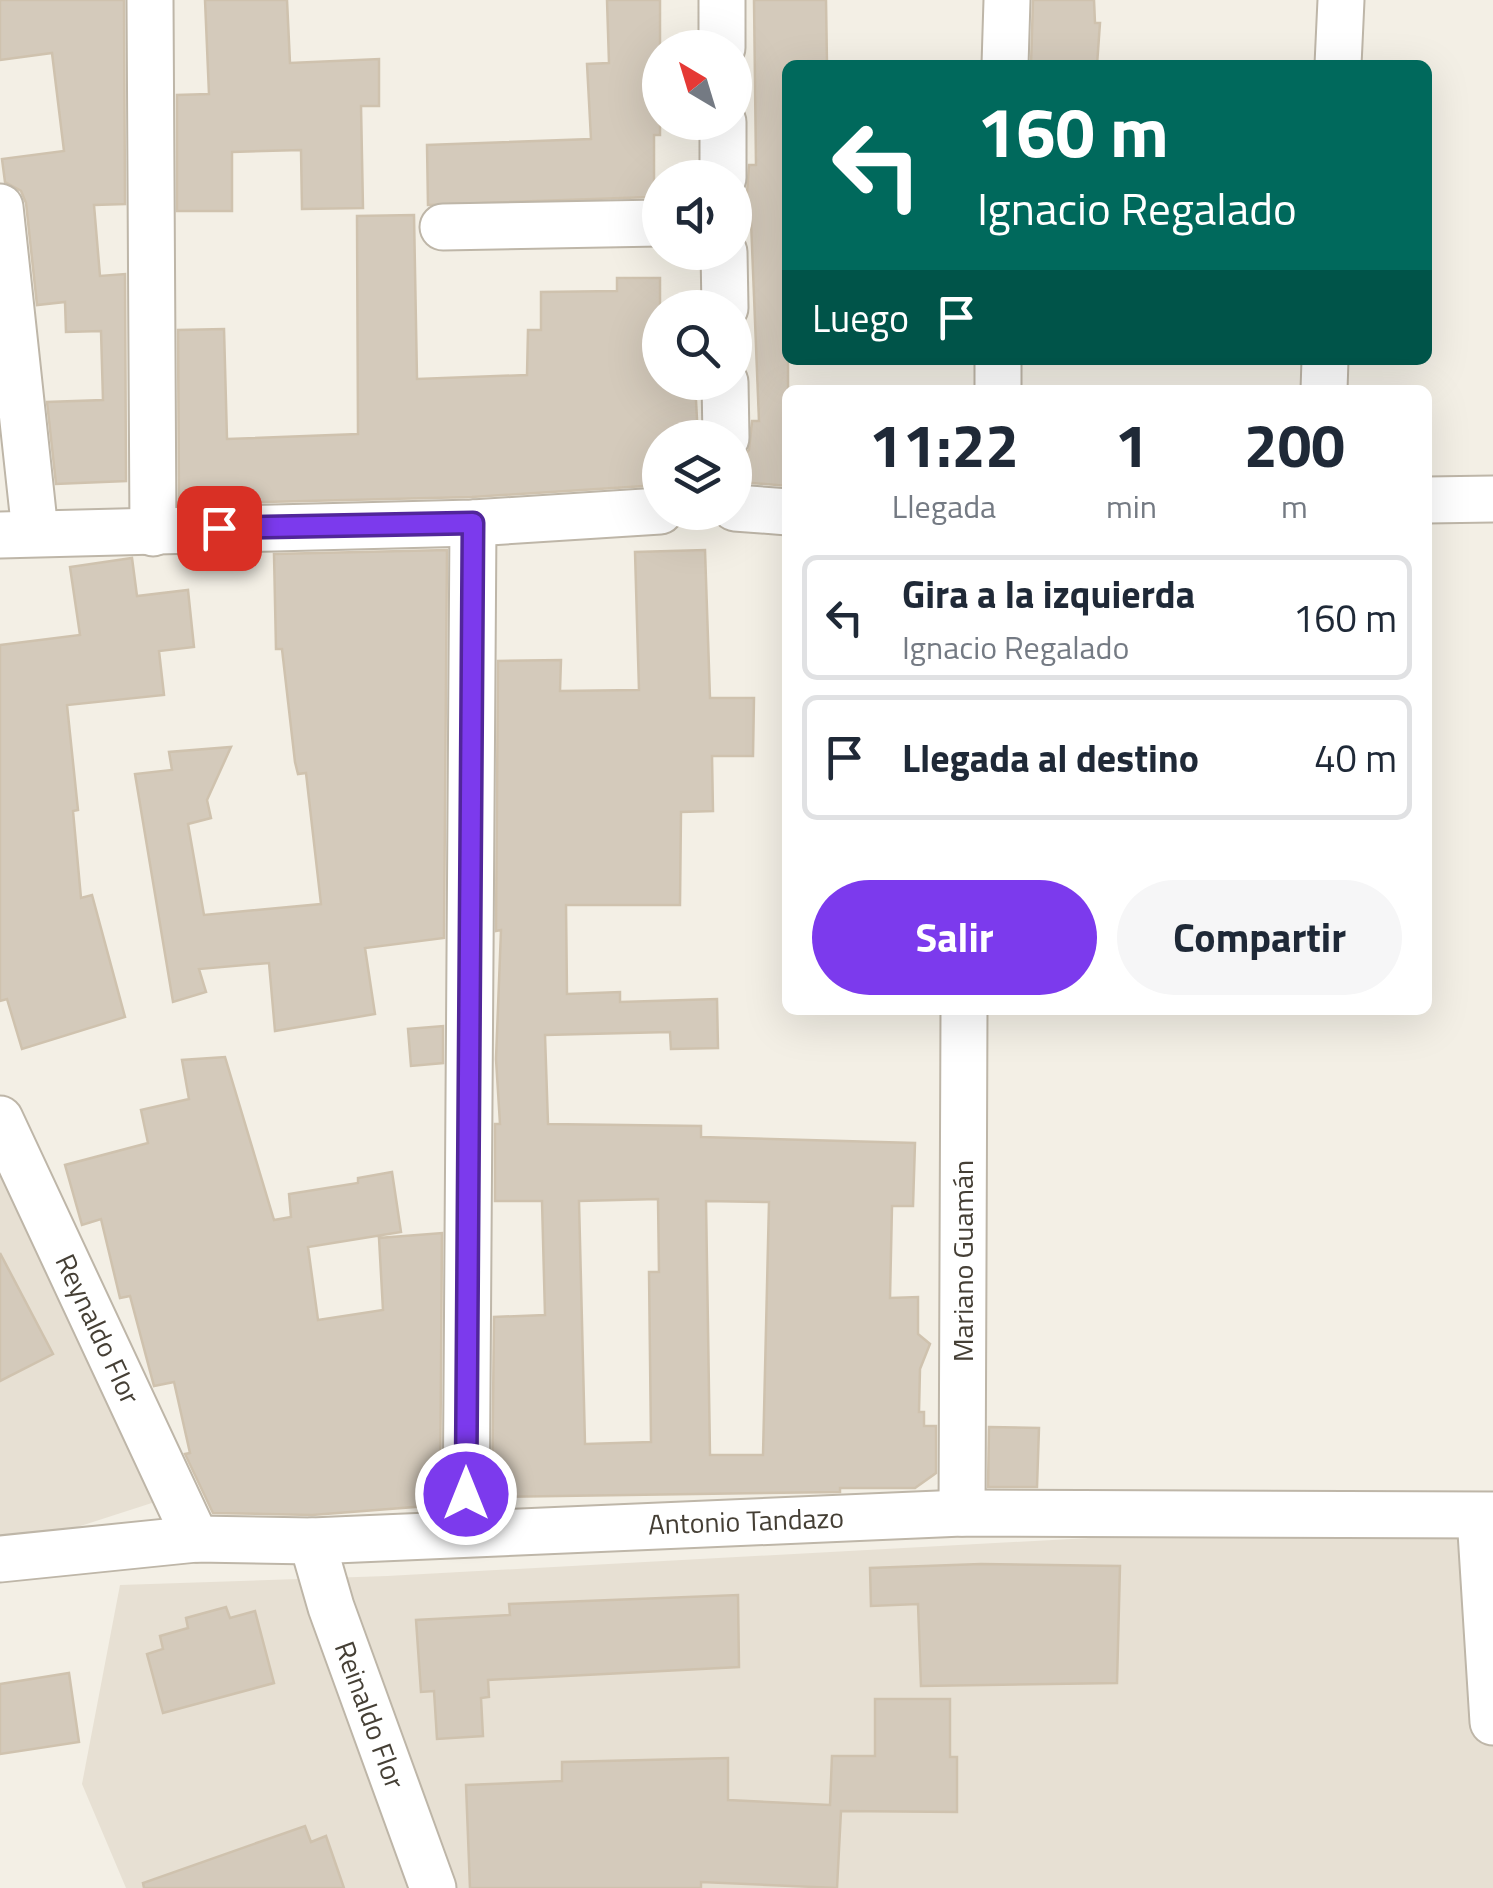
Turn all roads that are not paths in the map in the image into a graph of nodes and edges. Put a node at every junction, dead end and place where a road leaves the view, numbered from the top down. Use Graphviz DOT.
graph roads {
  1 [pos="150,0"];
  2 [pos="722,0"];
  3 [pos="1007,0"];
  4 [pos="1341,0"];
  5 [pos="722,30"];
  6 [pos="1005,60"];
  7 [pos="1338,60"];
  8 [pos="0,207"];
  9 [pos="642,223"];
  10 [pos="443,227"];
  11 [pos="1493,499"];
  12 [pos="1432,500"];
  13 [pos="752,509"];
  14 [pos="782,512"];
  15 [pos="642,513"];
  16 [pos="473,523"];
  17 [pos="154,533"];
  18 [pos="18,534"];
  19 [pos="964,1015"];
  20 [pos="0,1119"];
  21 [pos="962,1513"];
  22 [pos="1486,1515"];
  23 [pos="466,1531"];
  24 [pos="196,1538"];
  25 [pos="312,1541"];
  26 [pos="0,1559"];
  27 [pos="1493,1722"];
  28 [pos="432,1888"];
  1 -- 17 [label="street"];
  2 -- 5 [label="street"];
  3 -- 6 [label="street"];
  4 -- 7 [label="street"];
  8 -- 18 [label="street"];
  9 -- 10 [label="street"];
  11 -- 12 [label="street"];
  13 -- 14 [label="street"];
  15 -- 16 [label="street"];
  16 -- 17 [label="street"];
  16 -- 23 [label="street"];
  17 -- 18 [label="street"];
  19 -- 21 [label="street, Mariano Guamán"];
  20 -- 24 [label="street, Reynaldo Flor"];
  21 -- 22 [label="street, Antonio Tandazo"];
  21 -- 23 [label="street, Antonio Tandazo"];
  22 -- 27 [label="street"];
  23 -- 25 [label="street, Antonio Tandazo"];
  24 -- 25 [label="street, Antonio Tandazo"];
  24 -- 26 [label="street, Antonio Tandazo"];
  25 -- 28 [label="street, Reinaldo Flor"];
}
